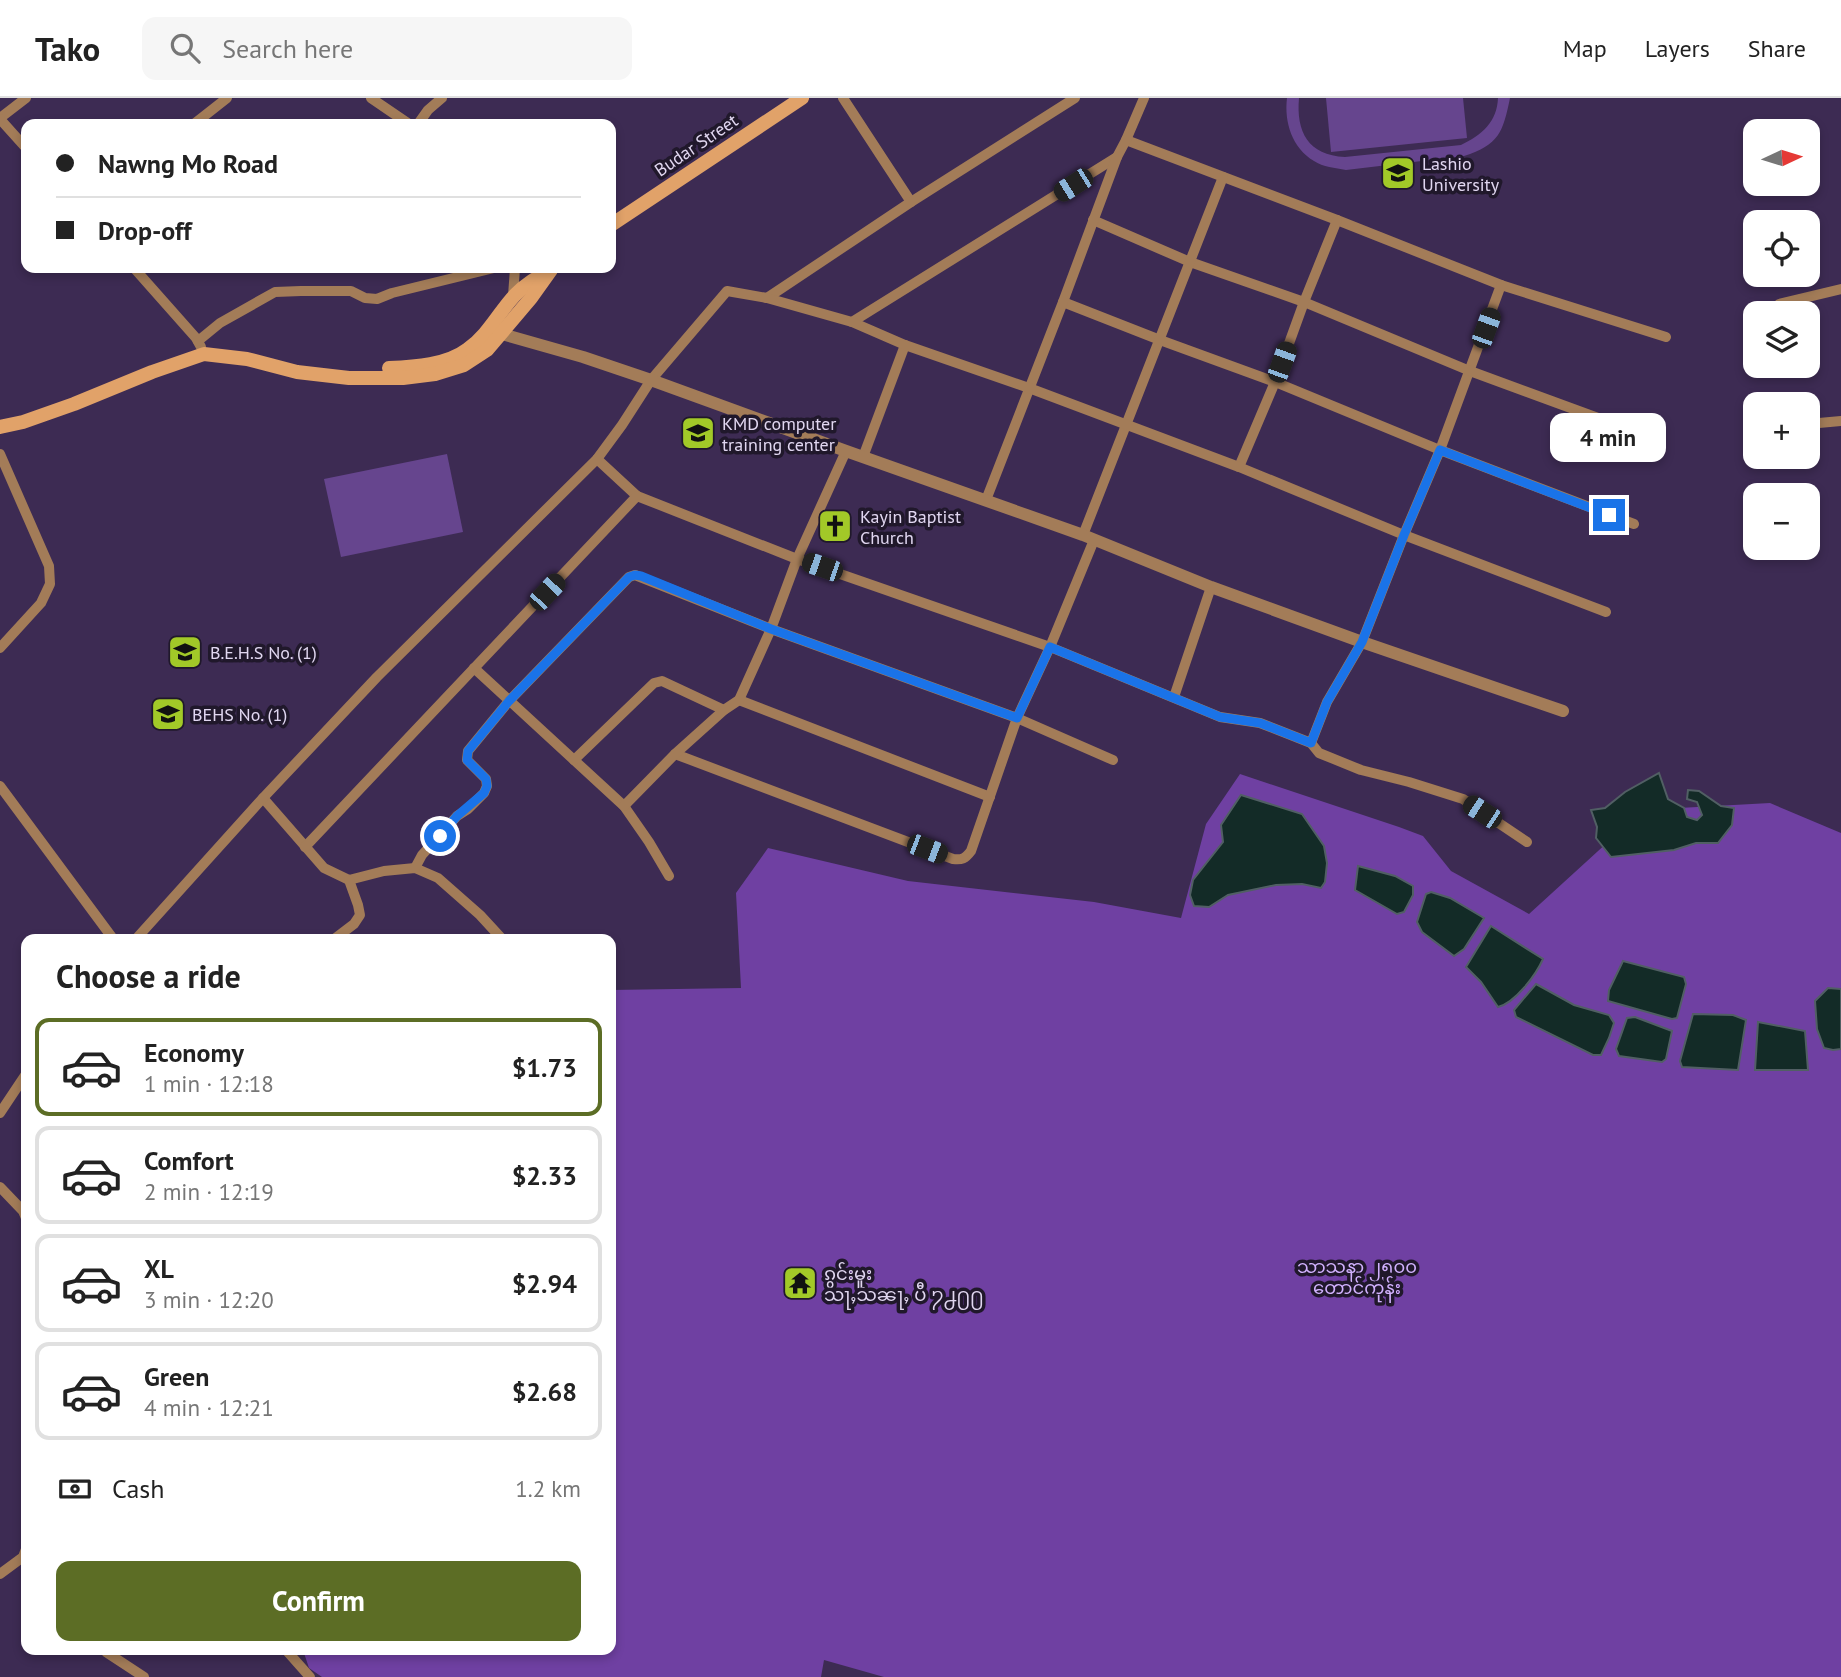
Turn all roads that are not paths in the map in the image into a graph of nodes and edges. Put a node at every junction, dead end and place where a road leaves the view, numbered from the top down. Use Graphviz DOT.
graph roads {
  1 [pos="26,98"];
  2 [pos="227,98"];
  3 [pos="371,98"];
  4 [pos="442,98"];
  5 [pos="802,98"];
  6 [pos="843,98"];
  7 [pos="1075,98"];
  8 [pos="1143,98"];
  9 [pos="0,119"];
  10 [pos="200,119"];
  11 [pos="402,119"];
  12 [pos="422,119"];
  13 [pos="1126,140"];
  14 [pos="21,142"];
  15 [pos="1117,157"];
  16 [pos="1223,177"];
  17 [pos="911,202"];
  18 [pos="1093,219"];
  19 [pos="1337,220"];
  20 [pos="616,222"];
  21 [pos="1190,261"];
  22 [pos="138,273"];
  23 [pos="474,273"];
  24 [pos="515,273"];
  25 [pos="546,273"];
  26 [pos="550,273"];
  27 [pos="1501,285"];
  28 [pos="1841,289"];
  29 [pos="513,296"];
  30 [pos="767,298"];
  31 [pos="1791,301"];
  32 [pos="1063,302"];
  33 [pos="1304,302"];
  34 [pos="852,323"];
  35 [pos="493,332"];
  36 [pos="1666,337"];
  37 [pos="1160,340"];
  38 [pos="905,345"];
  39 [pos="201,347"];
  40 [pos="1470,371"];
  41 [pos="651,380"];
  42 [pos="1275,382"];
  43 [pos="1029,388"];
  44 [pos="0,418"];
  45 [pos="1841,421"];
  46 [pos="1820,423"];
  47 [pos="1127,426"];
  48 [pos="0,427"];
  49 [pos="1658,440"];
  50 [pos="1440,450"];
  51 [pos="846,452"];
  52 [pos="0,454"];
  53 [pos="863,457"];
  54 [pos="597,459"];
  55 [pos="1239,467"];
  56 [pos="637,496"];
  57 [pos="986,500"];
  58 [pos="1634,524"];
  59 [pos="1404,535"];
  60 [pos="1089,538"];
  61 [pos="797,559"];
  62 [pos="1210,587"];
  63 [pos="1605,612"];
  64 [pos="771,629"];
  65 [pos="1362,642"];
  66 [pos="1050,647"];
  67 [pos="0,648"];
  68 [pos="474,668"];
  69 [pos="1174,697"];
  70 [pos="739,700"];
  71 [pos="509,701"];
  72 [pos="724,710"];
  73 [pos="1563,711"];
  74 [pos="1017,718"];
  75 [pos="1311,743"];
  76 [pos="676,754"];
  77 [pos="574,760"];
  78 [pos="1113,760"];
  79 [pos="0,786"];
  80 [pos="990,797"];
  81 [pos="263,798"];
  82 [pos="624,806"];
  83 [pos="1527,842"];
  84 [pos="305,846"];
  85 [pos="415,868"];
  86 [pos="669,876"];
  87 [pos="349,880"];
  88 [pos="110,934"];
  89 [pos="140,934"];
  90 [pos="341,934"];
  91 [pos="497,934"];
  92 [pos="21,1082"];
  93 [pos="0,1113"];
  94 [pos="0,1187"];
  95 [pos="21,1209"];
  96 [pos="21,1558"];
  97 [pos="0,1574"];
  98 [pos="111,1655"];
  99 [pos="290,1655"];
  100 [pos="144,1677"];
  101 [pos="310,1677"];
  1 -- 9 [label="street"];
  2 -- 10 [label="street"];
  3 -- 11 [label="street"];
  4 -- 12 [label="street"];
  5 -- 20 [label="main road, Budar Street"];
  6 -- 17 [label="street"];
  7 -- 17 [label="street"];
  8 -- 13 [label="street"];
  9 -- 14 [label="street"];
  13 -- 15 [label="street"];
  13 -- 16 [label="street"];
  15 -- 18 [label="street"];
  15 -- 34 [label="street"];
  16 -- 19 [label="street"];
  16 -- 21 [label="street"];
  17 -- 30 [label="street"];
  18 -- 21 [label="street"];
  18 -- 32 [label="street"];
  19 -- 27 [label="street"];
  19 -- 33 [label="street"];
  21 -- 33 [label="street"];
  21 -- 37 [label="street"];
  22 -- 39 [label="street"];
  23 -- 39 [label="street"];
  24 -- 29 [label="street"];
  25 -- 29 [label="main road"];
  26 -- 35 [label="main road"];
  27 -- 36 [label="street"];
  27 -- 40 [label="street"];
  28 -- 31 [label="street"];
  29 -- 35 [label="main road"];
  30 -- 34 [label="street"];
  30 -- 41 [label="street"];
  32 -- 37 [label="street"];
  32 -- 43 [label="street"];
  33 -- 40 [label="street"];
  33 -- 42 [label="street"];
  34 -- 38 [label="street"];
  35 -- 39 [label="main road"];
  35 -- 41 [label="street"];
  37 -- 42 [label="street"];
  37 -- 47 [label="street"];
  38 -- 43 [label="street"];
  38 -- 53 [label="street"];
  39 -- 44 [label="main road"];
  39 -- 48 [label="main road"];
  40 -- 49 [label="street"];
  40 -- 50 [label="street"];
  41 -- 51 [label="street"];
  41 -- 54 [label="street"];
  42 -- 50 [label="street"];
  42 -- 55 [label="street"];
  43 -- 47 [label="street"];
  43 -- 57 [label="street"];
  45 -- 46 [label="street"];
  47 -- 55 [label="street"];
  47 -- 60 [label="street"];
  50 -- 58 [label="street"];
  50 -- 59 [label="street"];
  51 -- 53 [label="street"];
  51 -- 61 [label="street"];
  52 -- 67 [label="street"];
  53 -- 57 [label="street"];
  54 -- 56 [label="street"];
  54 -- 81 [label="street"];
  55 -- 59 [label="street"];
  56 -- 61 [label="street"];
  56 -- 68 [label="street"];
  57 -- 60 [label="street"];
  59 -- 63 [label="street"];
  59 -- 65 [label="street"];
  60 -- 62 [label="street"];
  60 -- 66 [label="street"];
  61 -- 64 [label="street"];
  61 -- 66 [label="street"];
  62 -- 65 [label="street"];
  62 -- 69 [label="street"];
  64 -- 70 [label="street"];
  64 -- 71 [label="street"];
  64 -- 74 [label="street"];
  65 -- 73 [label="street"];
  65 -- 75 [label="street"];
  66 -- 69 [label="street"];
  66 -- 74 [label="street"];
  68 -- 71 [label="street"];
  68 -- 84 [label="street"];
  69 -- 75 [label="street"];
  70 -- 72 [label="street"];
  70 -- 80 [label="street"];
  71 -- 77 [label="street"];
  71 -- 85 [label="street"];
  72 -- 76 [label="street"];
  72 -- 77 [label="street"];
  74 -- 78 [label="street"];
  74 -- 80 [label="street"];
  75 -- 83 [label="street"];
  76 -- 80 [label="street"];
  76 -- 82 [label="street"];
  77 -- 82 [label="street"];
  79 -- 88 [label="street"];
  81 -- 84 [label="street"];
  81 -- 89 [label="street"];
  82 -- 86 [label="street"];
  84 -- 87 [label="street"];
  85 -- 87 [label="street"];
  85 -- 91 [label="street"];
  87 -- 90 [label="street"];
  92 -- 93 [label="street"];
  94 -- 95 [label="street"];
  96 -- 97 [label="street"];
  98 -- 100 [label="street"];
  99 -- 101 [label="street"];
}
